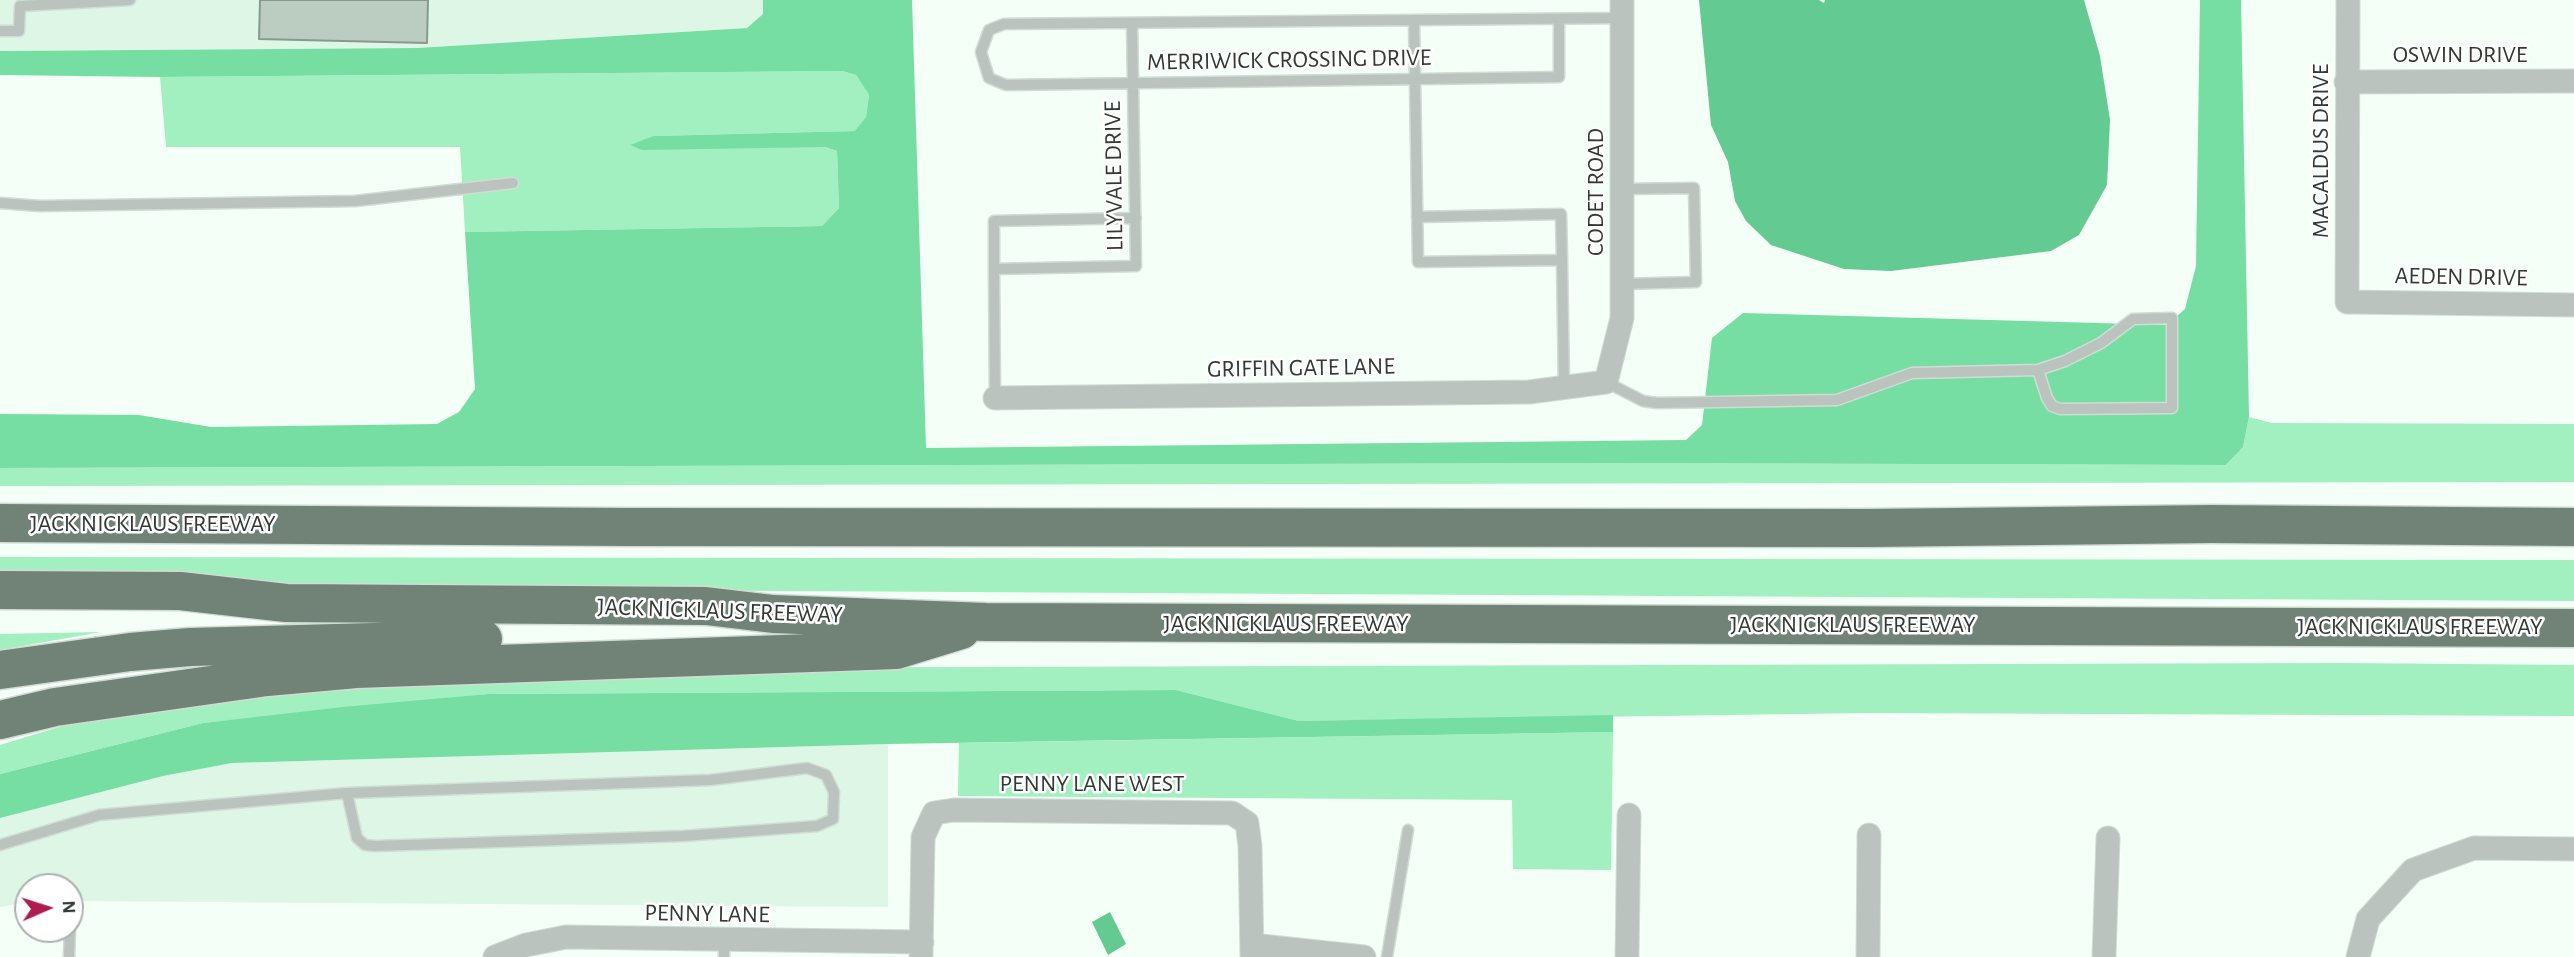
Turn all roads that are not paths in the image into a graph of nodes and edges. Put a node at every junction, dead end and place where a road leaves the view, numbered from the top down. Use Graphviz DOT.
graph roads {
  1 [pos="130,0"];
  2 [pos="2348,0"];
  3 [pos="1622,9"];
  4 [pos="1559,19"];
  5 [pos="1414,20"];
  6 [pos="1132,23"];
  7 [pos="0,31"];
  8 [pos="1415,80"];
  9 [pos="2574,81"];
  10 [pos="2346,82"];
  11 [pos="1133,83"];
  12 [pos="513,183"];
  13 [pos="1622,189"];
  14 [pos="0,203"];
  15 [pos="1417,217"];
  16 [pos="1136,218"];
  17 [pos="1562,260"];
  18 [pos="994,269"];
  19 [pos="1622,284"];
  20 [pos="2347,302"];
  21 [pos="2574,305"];
  22 [pos="2038,370"];
  23 [pos="1606,382"];
  24 [pos="1564,387"];
  25 [pos="995,398"];
  26 [pos="0,523"];
  27 [pos="2574,527"];
  28 [pos="0,590"];
  29 [pos="286,603"];
  30 [pos="773,614"];
  31 [pos="0,617"];
  32 [pos="986,622"];
  33 [pos="2574,628"];
  34 [pos="0,670"];
  35 [pos="0,720"];
  36 [pos="347,793"];
  37 [pos="1629,815"];
  38 [pos="1408,830"];
  39 [pos="1869,835"];
  40 [pos="2108,838"];
  41 [pos="0,845"];
  42 [pos="2574,849"];
  43 [pos="724,949"];
  44 [pos="921,950"];
  45 [pos="1252,951"];
  46 [pos="495,957"];
  47 [pos="1364,957"];
  48 [pos="1387,957"];
  49 [pos="1627,957"];
  50 [pos="1868,957"];
  51 [pos="2104,957"];
  52 [pos="2358,957"];
  1 -- 7 [label="lane"];
  2 -- 10 [label="street, MACALDUS DRIVE"];
  3 -- 4 [label="lane"];
  3 -- 13 [label="street, CODET ROAD"];
  4 -- 5 [label="lane"];
  4 -- 8 [label="lane, MERRIWICK CROSSING DRIVE"];
  5 -- 6 [label="lane"];
  5 -- 8 [label="lane"];
  6 -- 11 [label="lane, LILYVALE DRIVE"];
  6 -- 11 [label="lane, MERRIWICK CROSSING DRIVE"];
  8 -- 11 [label="lane, MERRIWICK CROSSING DRIVE"];
  8 -- 15 [label="lane"];
  9 -- 10 [label="street, OSWIN DRIVE"];
  10 -- 20 [label="street, MACALDUS DRIVE"];
  11 -- 16 [label="lane, LILYVALE DRIVE"];
  12 -- 14 [label="lane"];
  13 -- 19 [label="street, CODET ROAD"];
  13 -- 19 [label="lane"];
  15 -- 17 [label="lane"];
  15 -- 17 [label="lane"];
  16 -- 18 [label="lane, LILYVALE DRIVE"];
  16 -- 18 [label="lane"];
  17 -- 24 [label="lane"];
  18 -- 25 [label="lane"];
  19 -- 23 [label="street, CODET ROAD"];
  20 -- 21 [label="street, AEDEN DRIVE"];
  22 -- 22 [label="lane"];
  22 -- 23 [label="lane"];
  23 -- 24 [label="street, GRIFFIN GATE LANE"];
  24 -- 25 [label="street, GRIFFIN GATE LANE"];
  26 -- 27 [label="highway, JACK NICKLAUS FREEWAY"];
  28 -- 29 [label="highway, JACK NICKLAUS FREEWAY"];
  29 -- 30 [label="highway, JACK NICKLAUS FREEWAY"];
  29 -- 31 [label="highway"];
  30 -- 32 [label="highway, JACK NICKLAUS FREEWAY"];
  30 -- 34 [label="highway"];
  32 -- 33 [label="highway, JACK NICKLAUS FREEWAY"];
  32 -- 35 [label="highway"];
  36 -- 36 [label="lane"];
  36 -- 41 [label="lane"];
  37 -- 49 [label="street"];
  38 -- 48 [label="lane"];
  39 -- 50 [label="street"];
  40 -- 51 [label="street"];
  42 -- 52 [label="street"];
  43 -- 44 [label="street, PENNY LANE"];
  43 -- 46 [label="street, PENNY LANE"];
  44 -- 45 [label="street, PENNY LANE WEST"];
  45 -- 47 [label="street"];
}
